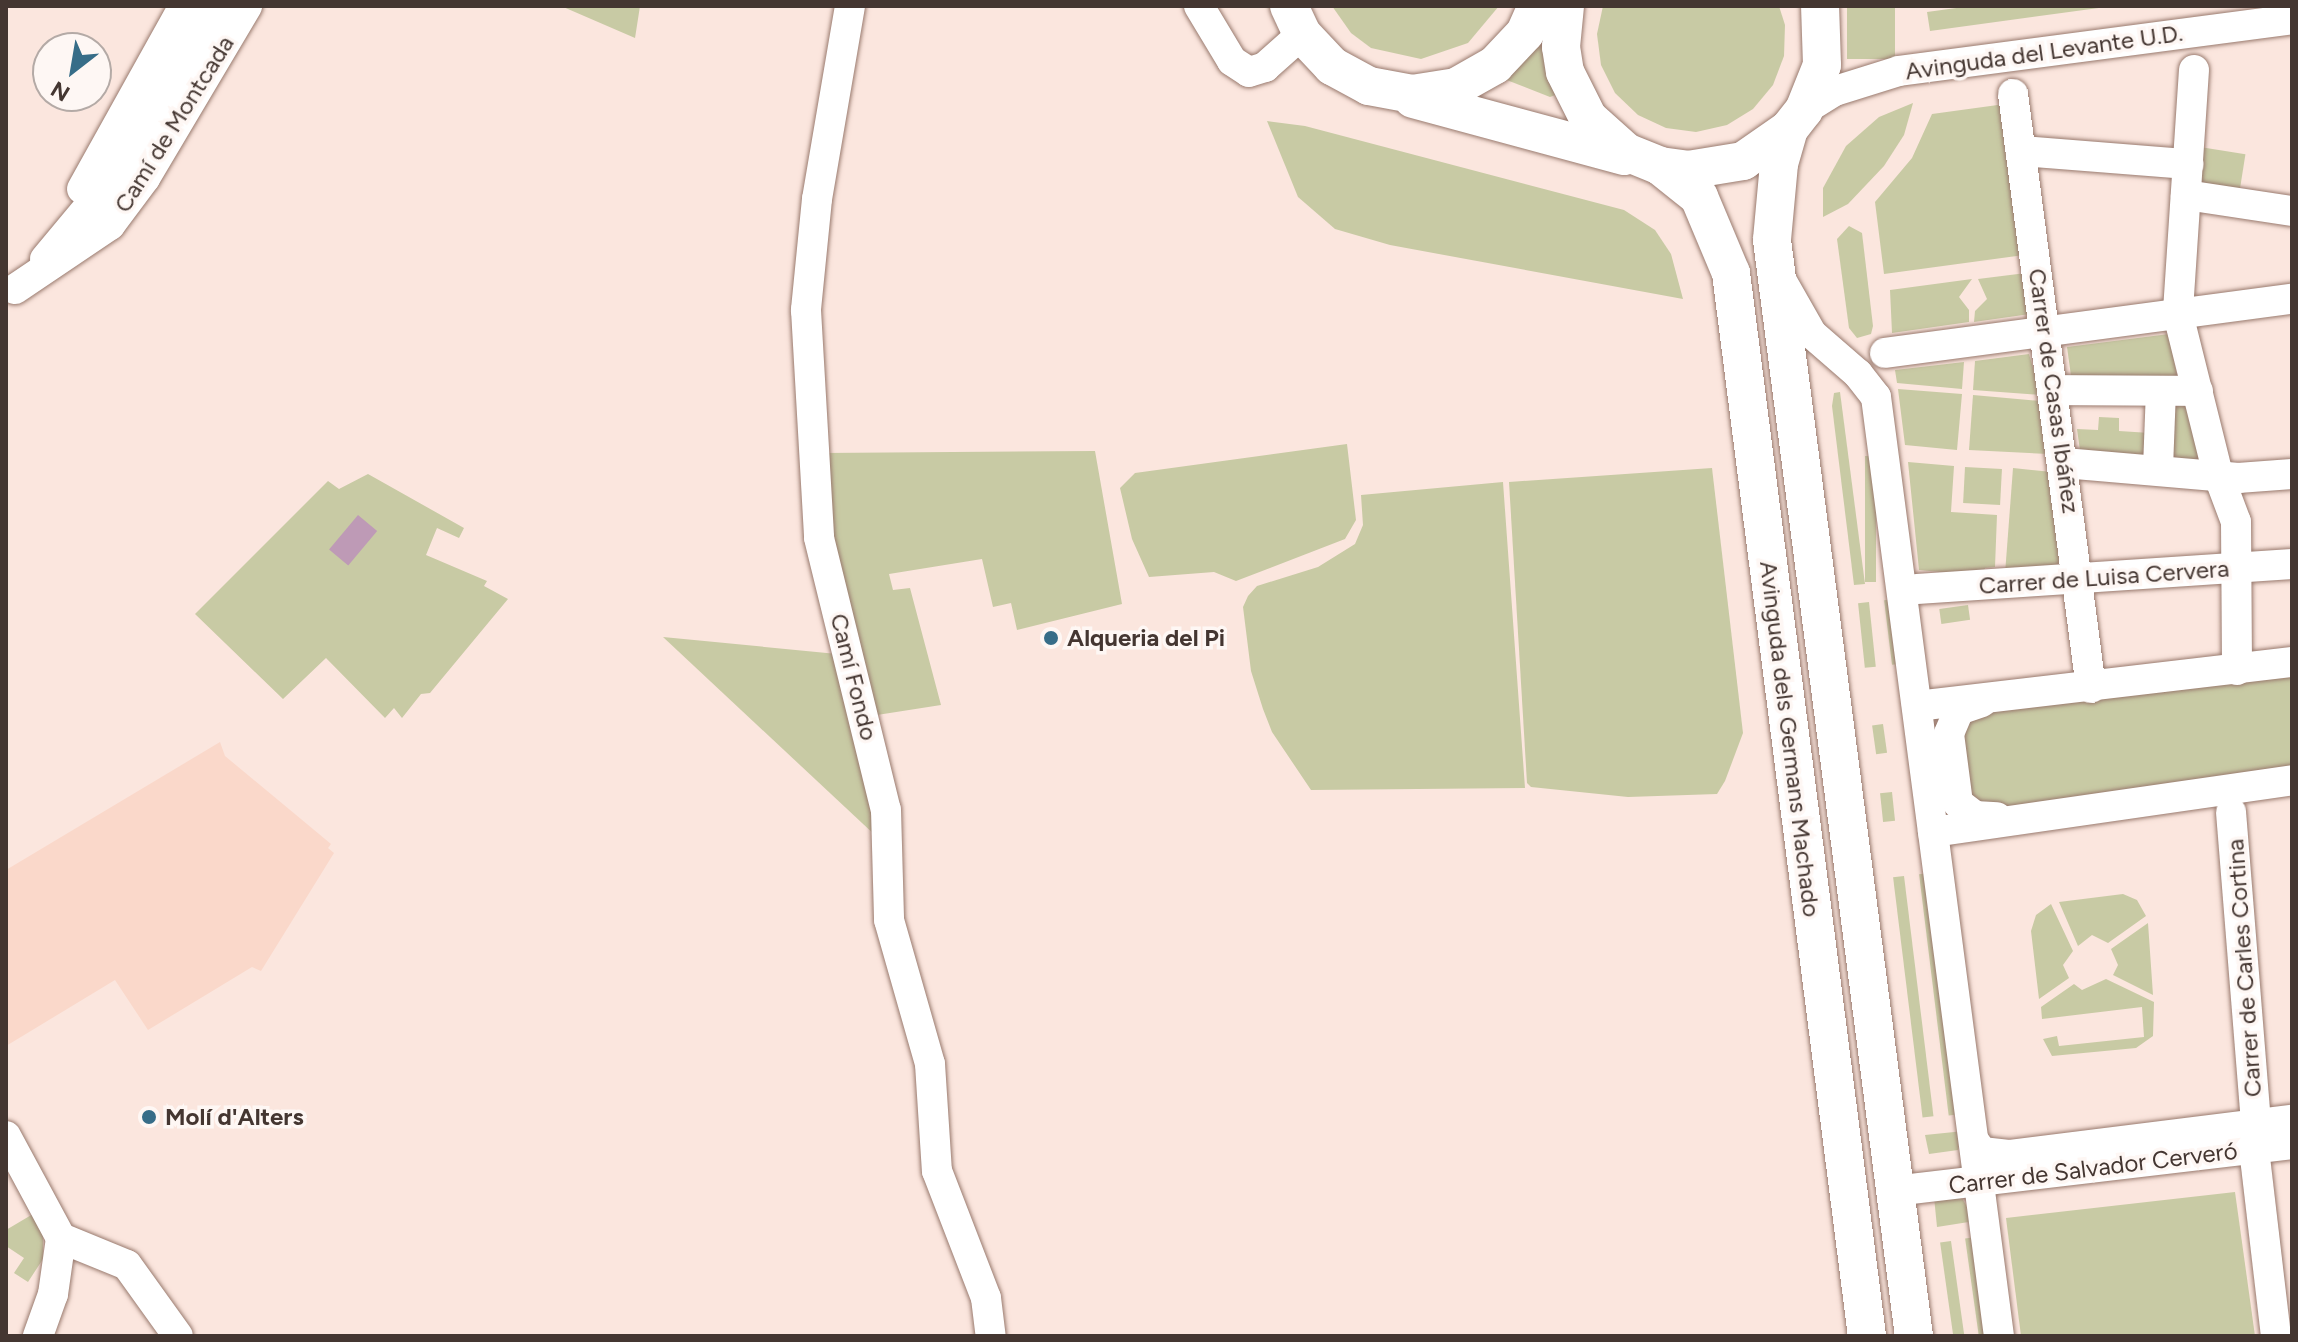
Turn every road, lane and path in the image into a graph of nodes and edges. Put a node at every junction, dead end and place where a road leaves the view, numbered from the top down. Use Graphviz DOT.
graph roads {
  1 [pos="184,6"];
  2 [pos="216,6"];
  3 [pos="247,6"];
  4 [pos="850,6"];
  5 [pos="1199,6"];
  6 [pos="1270,6"];
  7 [pos="1537,6"];
  8 [pos="1565,6"];
  9 [pos="1820,6"];
  10 [pos="2292,19"];
  11 [pos="1297,24"];
  12 [pos="2194,70"];
  13 [pos="1369,86"];
  14 [pos="2013,94"];
  15 [pos="1797,119"];
  16 [pos="2021,151"];
  17 [pos="2188,164"];
  18 [pos="1655,165"];
  19 [pos="2186,195"];
  20 [pos="2292,211"];
  21 [pos="37,267"];
  22 [pos="1775,270"];
  23 [pos="10,292"];
  24 [pos="2292,299"];
  25 [pos="2178,314"];
  26 [pos="2046,330"];
  27 [pos="1885,353"];
  28 [pos="2054,390"];
  29 [pos="2161,391"];
  30 [pos="2198,391"];
  31 [pos="2064,463"];
  32 [pos="2158,468"];
  33 [pos="2218,474"];
  34 [pos="2292,474"];
  35 [pos="2292,564"];
  36 [pos="2237,568"];
  37 [pos="2080,576"];
  38 [pos="1917,589"];
  39 [pos="2292,662"];
  40 [pos="2237,670"];
  41 [pos="2091,688"];
  42 [pos="1988,700"];
  43 [pos="1917,706"];
  44 [pos="2292,780"];
  45 [pos="2231,812"];
  46 [pos="2005,818"];
  47 [pos="1933,832"];
  48 [pos="2292,1120"];
  49 [pos="6,1136"];
  50 [pos="2255,1137"];
  51 [pos="1975,1142"];
  52 [pos="2292,1144"];
  53 [pos="1979,1181"];
  54 [pos="1894,1191"];
  55 [pos="61,1238"];
  56 [pos="2283,1314"];
  57 [pos="38,1336"];
  58 [pos="178,1336"];
  59 [pos="991,1336"];
  60 [pos="1867,1336"];
  61 [pos="1914,1336"];
  62 [pos="1999,1336"];
  63 [pos="2276,1336"];
  1 -- 21 [label="street, Camí de Montcada"];
  2 -- 21 [label="street, Camí de Montcada"];
  3 -- 23 [label="street, Camí de Montcada"];
  4 -- 59 [label="street, Camí Fondo"];
  5 -- 11 [label="street"];
  6 -- 11 [label="main road"];
  7 -- 13 [label="main road"];
  8 -- 18 [label="main road"];
  9 -- 15 [label="main road, Avinguda dels Germans Machado"];
  10 -- 15 [label="street, Avinguda del Levante U.D."];
  11 -- 13 [label="main road"];
  12 -- 17 [label="street"];
  13 -- 18 [label="main road, Avinguda dels Germans Machado"];
  14 -- 16 [label="street, Carrer de Casas Ibáñez"];
  15 -- 18 [label="main road"];
  15 -- 22 [label="main road, Avinguda dels Germans Machado"];
  16 -- 17 [label="street"];
  16 -- 26 [label="street, Carrer de Casas Ibáñez"];
  17 -- 19 [label="street"];
  18 -- 60 [label="main road, Avinguda dels Germans Machado"];
  19 -- 20 [label="street"];
  19 -- 25 [label="street"];
  21 -- 23 [label="street, Camí de Montcada"];
  22 -- 43 [label="street, Avinguda dels Germans Machado"];
  22 -- 54 [label="main road, Avinguda dels Germans Machado"];
  24 -- 25 [label="street"];
  25 -- 26 [label="street"];
  25 -- 30 [label="street"];
  26 -- 27 [label="street"];
  26 -- 28 [label="street, Carrer de Casas Ibáñez"];
  28 -- 29 [label="street"];
  28 -- 31 [label="street, Carrer de Casas Ibáñez"];
  29 -- 30 [label="street"];
  29 -- 32 [label="street"];
  30 -- 33 [label="street"];
  31 -- 32 [label="street"];
  31 -- 37 [label="street, Carrer de Casas Ibáñez"];
  32 -- 33 [label="street"];
  33 -- 34 [label="street"];
  33 -- 36 [label="street"];
  35 -- 36 [label="street, Carrer de Luisa Cervera"];
  36 -- 37 [label="street, Carrer de Luisa Cervera"];
  36 -- 40 [label="street"];
  37 -- 38 [label="street, Carrer de Luisa Cervera"];
  37 -- 41 [label="street, Carrer de Casas Ibáñez"];
  39 -- 40 [label="street"];
  40 -- 41 [label="street"];
  41 -- 42 [label="street"];
  42 -- 43 [label="street"];
  42 -- 46 [label="street"];
  43 -- 47 [label="street, Avinguda dels Germans Machado"];
  44 -- 46 [label="street"];
  45 -- 50 [label="street, Carrer de Carles Cortina"];
  46 -- 47 [label="street"];
  47 -- 51 [label="street, Avinguda dels Germans Machado"];
  48 -- 50 [label="street, Carrer de Salvador Cerveró"];
  49 -- 55 [label="street"];
  50 -- 51 [label="street, Carrer de Salvador Cerveró"];
  50 -- 52 [label="street, Carrer de Salvador Cerveró"];
  50 -- 53 [label="street, Carrer de Salvador Cerveró"];
  50 -- 56 [label="street, Carrer de Carles Cortina"];
  51 -- 53 [label="street, Avinguda dels Germans Machado"];
  53 -- 54 [label="street, Carrer de Salvador Cerveró"];
  53 -- 62 [label="street, Avinguda dels Germans Machado"];
  54 -- 61 [label="main road, Avinguda dels Germans Machado"];
  55 -- 57 [label="street"];
  55 -- 58 [label="street"];
  56 -- 63 [label="street, Carrer de Carles Cortina"];
}
